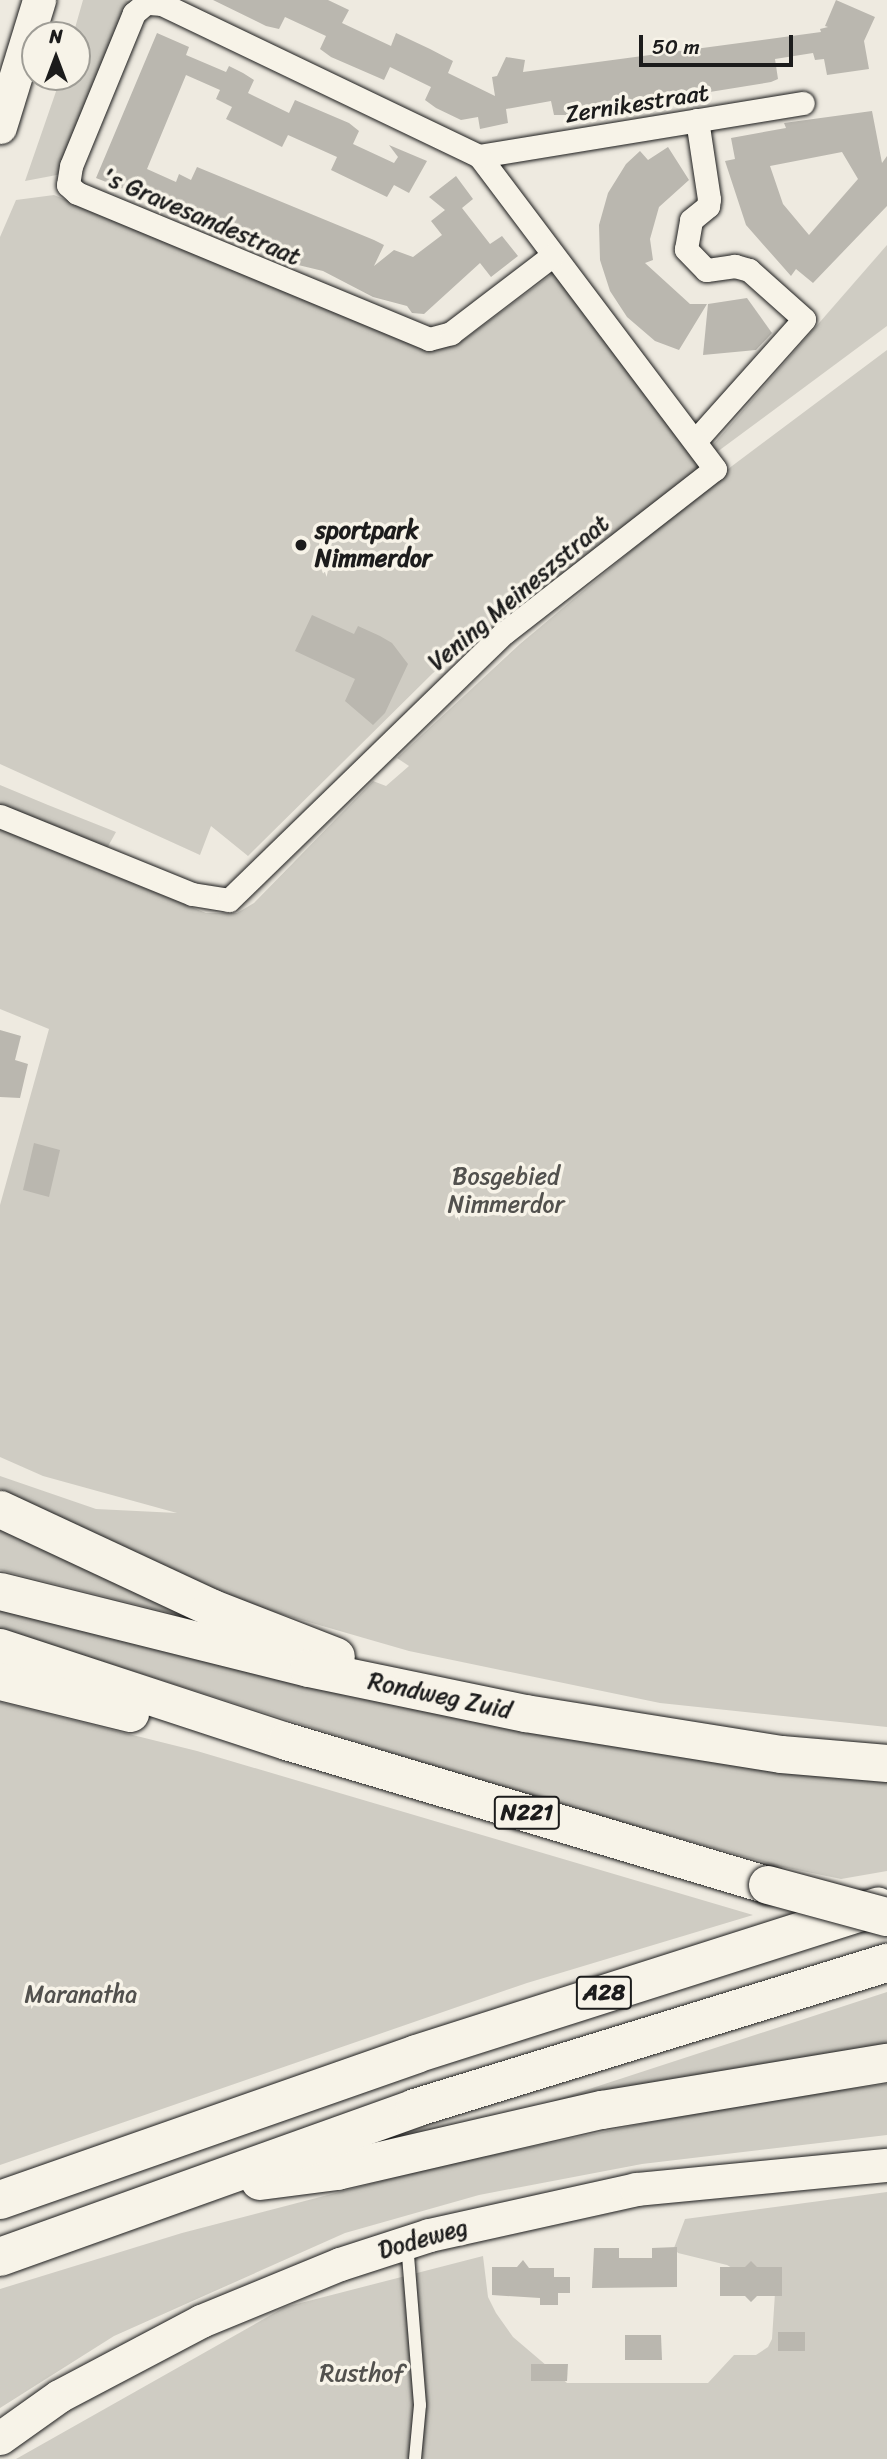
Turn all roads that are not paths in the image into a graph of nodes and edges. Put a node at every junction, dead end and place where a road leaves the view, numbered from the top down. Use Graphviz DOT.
graph roads {
  1 [pos="38,0"];
  2 [pos="803,103"];
  3 [pos="697,120"];
  4 [pos="0,127"];
  5 [pos="479,156"];
  6 [pos="552,255"];
  7 [pos="696,440"];
  8 [pos="0,816"];
  9 [pos="0,1509"];
  10 [pos="0,1591"];
  11 [pos="0,1647"];
  12 [pos="0,1681"];
  13 [pos="421,1692"];
  14 [pos="286,1741"];
  15 [pos="887,1763"];
  16 [pos="768,1885"];
  17 [pos="887,1905"];
  18 [pos="887,1917"];
  19 [pos="887,1963"];
  20 [pos="887,2063"];
  21 [pos="887,2165"];
  22 [pos="192,2189"];
  23 [pos="0,2200"];
  24 [pos="407,2242"];
  25 [pos="0,2257"];
  26 [pos="0,2438"];
  27 [pos="415,2459"];
  1 -- 4 [label="street"];
  2 -- 3 [label="street, Zernikestraat"];
  3 -- 5 [label="street, Zernikestraat"];
  3 -- 7 [label="street"];
  5 -- 6 [label="street, Vening Meineszstraat"];
  5 -- 6 [label="street, 's Gravesandestraat"];
  6 -- 7 [label="street, Vening Meineszstraat"];
  7 -- 8 [label="street, Vening Meineszstraat"];
  9 -- 13 [label="main road"];
  10 -- 13 [label="main road, Rondweg Zuid"];
  11 -- 14 [label="main road, N221"];
  12 -- 14 [label="main road, N221"];
  13 -- 15 [label="main road, Rondweg Zuid"];
  14 -- 16 [label="main road, N221"];
  16 -- 18 [label="highway, bridge"];
  17 -- 23 [label="highway, A28"];
  19 -- 22 [label="highway, A28"];
  20 -- 22 [label="highway, A28"];
  21 -- 24 [label="street, Dodeweg"];
  22 -- 25 [label="highway, A28"];
  24 -- 26 [label="street, Dodeweg"];
  24 -- 27 [label="lane"];
}
